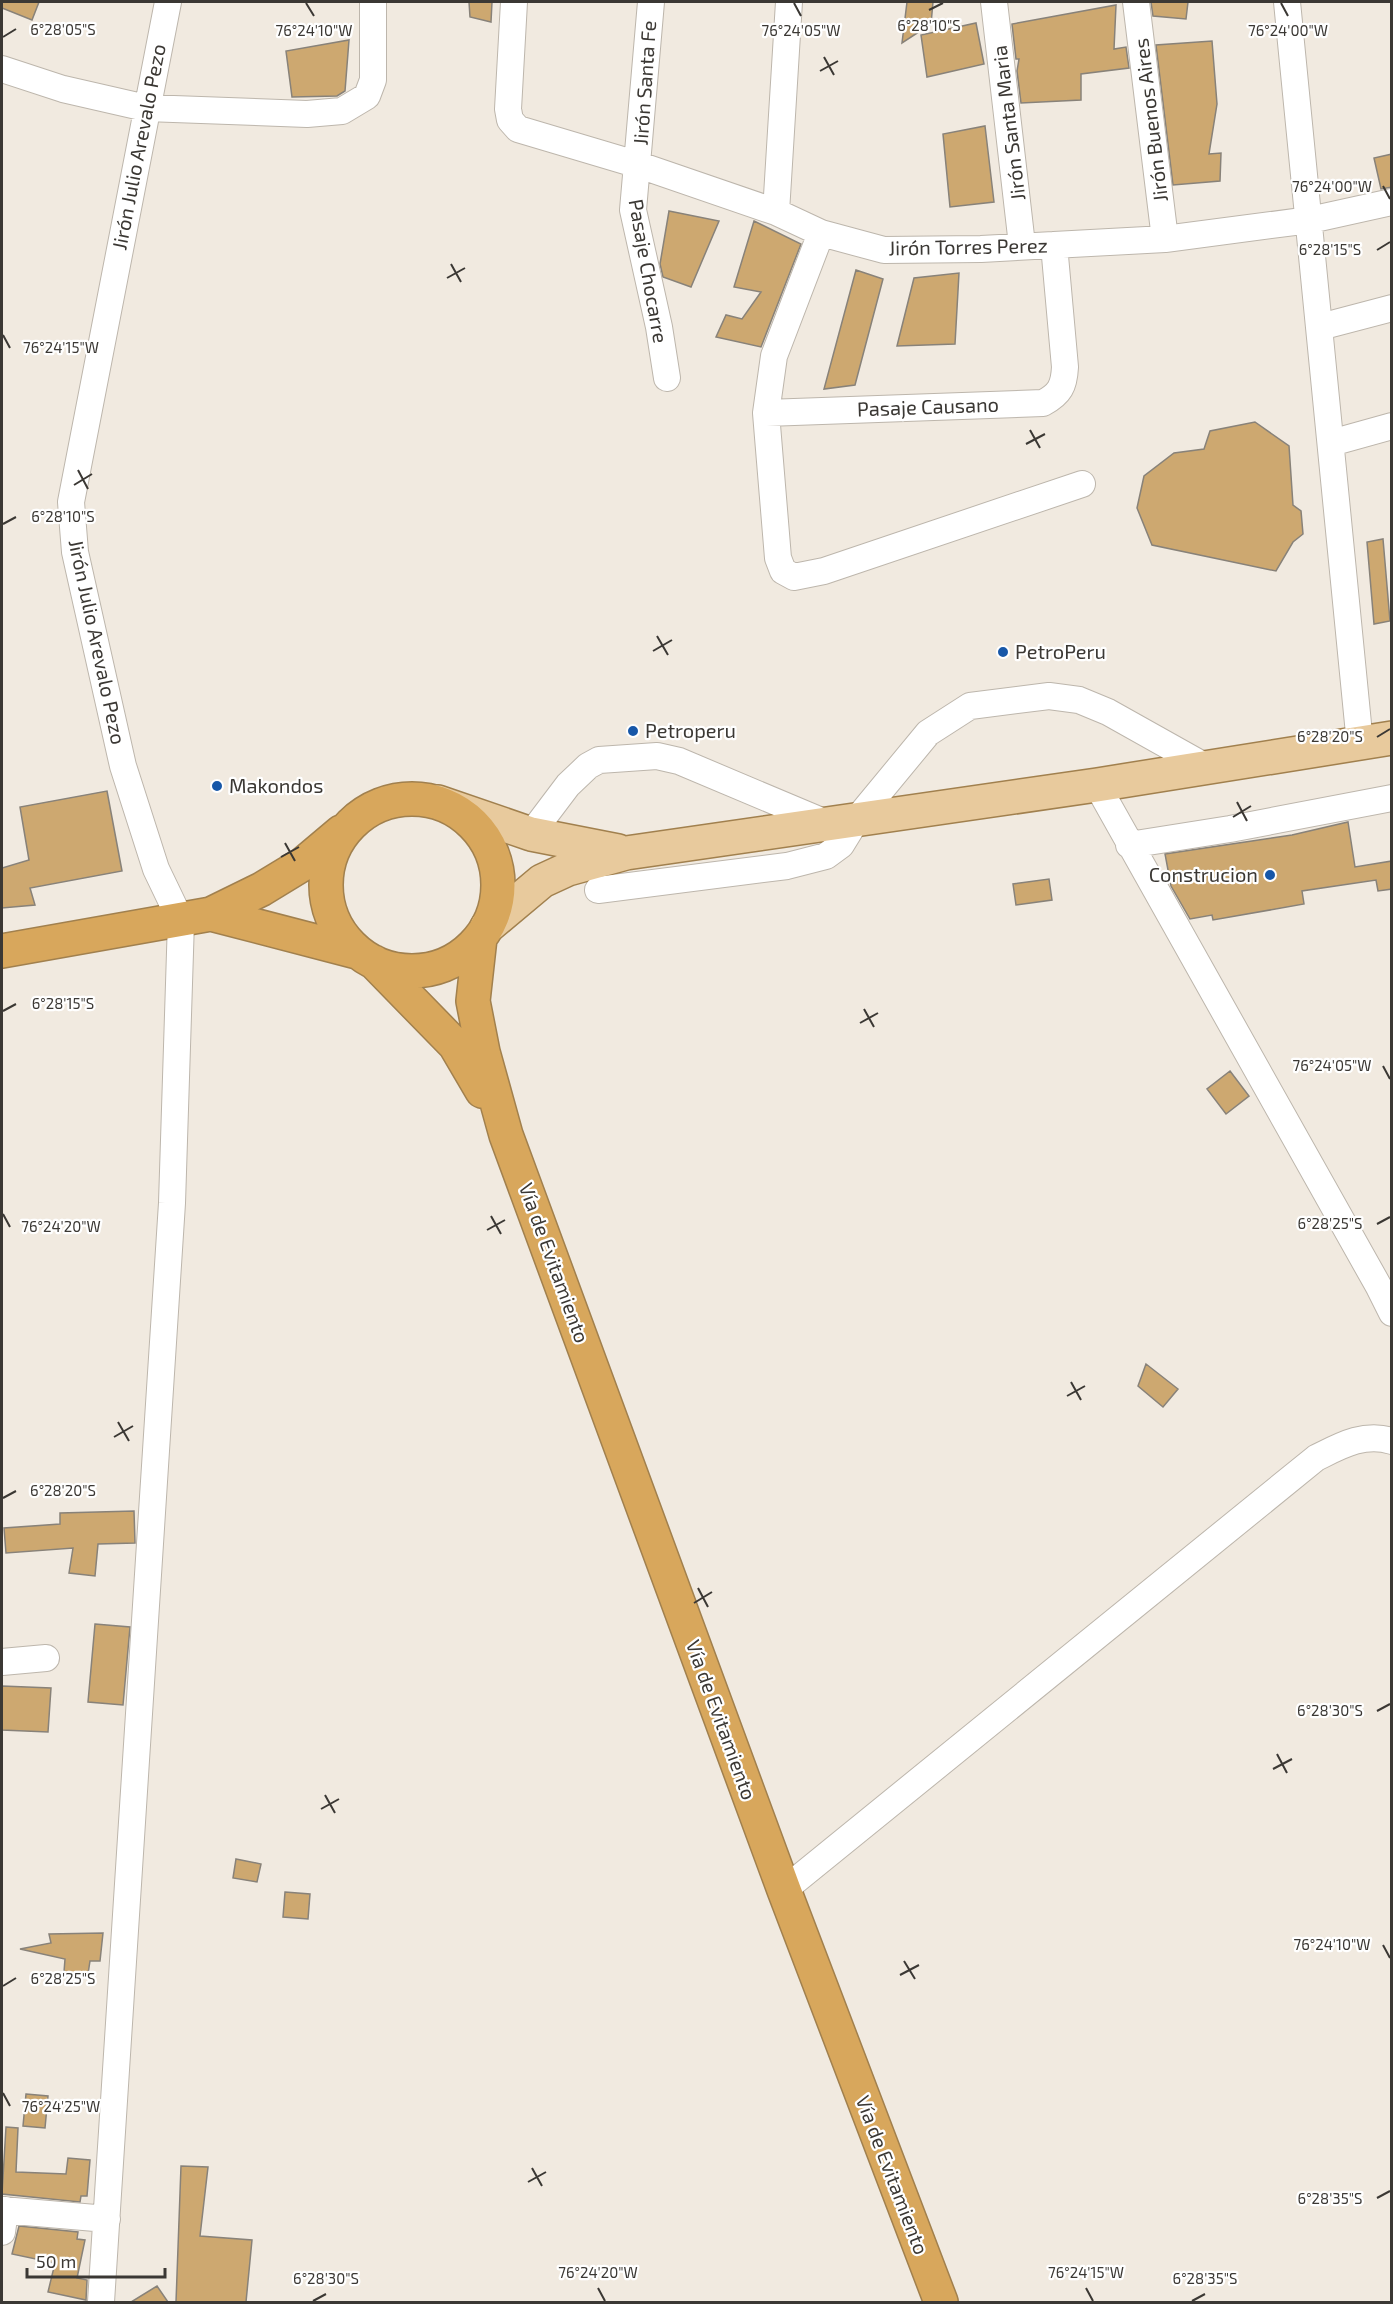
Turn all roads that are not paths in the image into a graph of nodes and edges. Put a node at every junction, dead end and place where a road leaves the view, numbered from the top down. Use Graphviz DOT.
graph roads {
  1 [pos="168,2"];
  2 [pos="373,2"];
  3 [pos="514,2"];
  4 [pos="651,2"];
  5 [pos="789,2"];
  6 [pos="994,2"];
  7 [pos="1137,2"];
  8 [pos="1287,2"];
  9 [pos="2,69"];
  10 [pos="146,108"];
  11 [pos="639,165"];
  12 [pos="1392,202"];
  13 [pos="776,213"];
  14 [pos="1310,220"];
  15 [pos="821,232"];
  16 [pos="1165,239"];
  17 [pos="1022,245"];
  18 [pos="1054,245"];
  19 [pos="1392,308"];
  20 [pos="1320,327"];
  21 [pos="667,378"];
  22 [pos="766,413"];
  23 [pos="1392,426"];
  24 [pos="1331,443"];
  25 [pos="1082,484"];
  26 [pos="1383,737"];
  27 [pos="1208,768"];
  28 [pos="1097,785"];
  29 [pos="1392,798"];
  30 [pos="438,802"];
  31 [pos="355,820"];
  32 [pos="842,821"];
  33 [pos="531,834"];
  34 [pos="1129,845"];
  35 [pos="626,853"];
  36 [pos="598,890"];
  37 [pos="196,917"];
  38 [pos="484,932"];
  39 [pos="2,951"];
  40 [pos="366,957"];
  41 [pos="506,1135"];
  42 [pos="1385,1286"];
  43 [pos="1392,1313"];
  44 [pos="1392,1441"];
  45 [pos="46,1658"];
  46 [pos="2,1662"];
  47 [pos="784,1890"];
  48 [pos="3,2217"];
  49 [pos="107,2219"];
  50 [pos="101,2302"];
  51 [pos="941,2302"];
  1 -- 10 [label="street, Jirón Julio Arevalo Pezo"];
  2 -- 10 [label="street"];
  3 -- 11 [label="street, Jirón Torres Perez"];
  4 -- 11 [label="street, Jirón Santa Fe"];
  5 -- 13 [label="street"];
  6 -- 17 [label="street, Jirón Santa Maria"];
  7 -- 16 [label="street, Jirón Buenos Aires"];
  8 -- 14 [label="street"];
  9 -- 10 [label="street"];
  10 -- 37 [label="street, Jirón Julio Arevalo Pezo"];
  11 -- 13 [label="street, Jirón Torres Perez"];
  11 -- 21 [label="street, Pasaje Chocarre"];
  12 -- 14 [label="street, Jirón Torres Perez"];
  13 -- 15 [label="street, Jirón Torres Perez"];
  14 -- 16 [label="street, Jirón Torres Perez"];
  14 -- 20 [label="street"];
  15 -- 17 [label="street, Jirón Torres Perez"];
  15 -- 22 [label="street"];
  16 -- 18 [label="street, Jirón Torres Perez"];
  17 -- 18 [label="street, Jirón Torres Perez"];
  18 -- 22 [label="street, Pasaje Causano"];
  19 -- 20 [label="street"];
  20 -- 24 [label="street"];
  22 -- 25 [label="street"];
  23 -- 24 [label="street"];
  24 -- 26 [label="street"];
  26 -- 27 [label="main road"];
  27 -- 28 [label="main road"];
  27 -- 32 [label="street"];
  28 -- 32 [label="main road"];
  28 -- 34 [label="street"];
  29 -- 34 [label="street"];
  30 -- 31 [label="highway"];
  30 -- 33 [label="main road"];
  30 -- 38 [label="highway"];
  31 -- 37 [label="highway"];
  31 -- 40 [label="highway"];
  32 -- 33 [label="street"];
  32 -- 35 [label="main road"];
  32 -- 36 [label="street"];
  33 -- 35 [label="main road"];
  34 -- 42 [label="street"];
  35 -- 38 [label="main road"];
  37 -- 39 [label="highway"];
  37 -- 40 [label="highway"];
  37 -- 49 [label="street"];
  38 -- 40 [label="highway"];
  38 -- 41 [label="highway, Vía de Evitamiento"];
  40 -- 41 [label="highway, Vía de Evitamiento"];
  41 -- 47 [label="highway, Vía de Evitamiento"];
  42 -- 43 [label="street"];
  44 -- 47 [label="street"];
  45 -- 46 [label="street"];
  47 -- 51 [label="highway, Vía de Evitamiento"];
  48 -- 49 [label="street"];
  49 -- 50 [label="street"];
}
